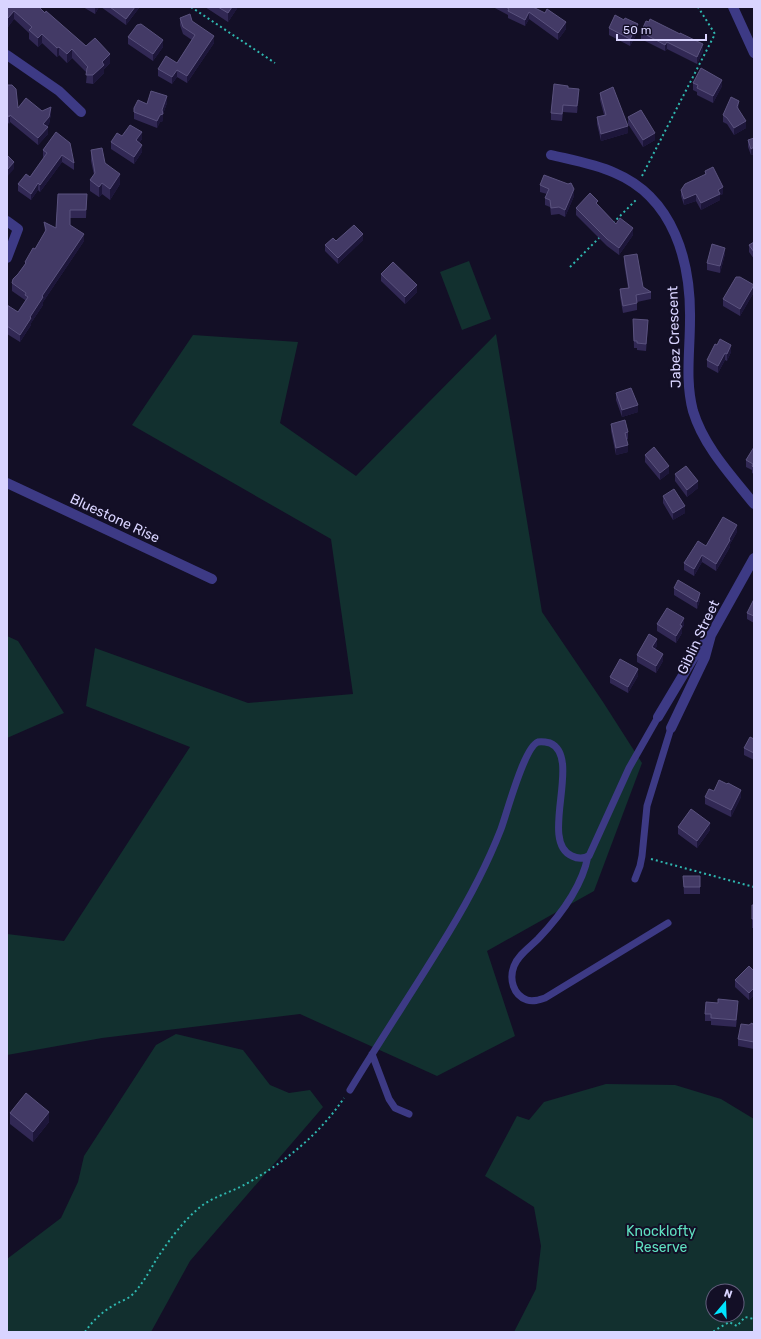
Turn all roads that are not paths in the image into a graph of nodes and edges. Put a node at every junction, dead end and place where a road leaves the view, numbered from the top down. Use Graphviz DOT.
graph roads {
  1 [pos="733,7"];
  2 [pos="754,53"];
  3 [pos="7,54"];
  4 [pos="81,112"];
  5 [pos="551,155"];
  6 [pos="7,221"];
  7 [pos="7,258"];
  8 [pos="7,483"];
  9 [pos="754,504"];
  10 [pos="754,558"];
  11 [pos="212,579"];
  12 [pos="712,635"];
  13 [pos="658,717"];
  14 [pos="671,728"];
  15 [pos="588,856"];
  16 [pos="634,879"];
  17 [pos="668,923"];
  18 [pos="372,1054"];
  19 [pos="350,1090"];
  20 [pos="409,1114"];
  1 -- 2 [label="street"];
  3 -- 4 [label="street"];
  5 -- 9 [label="street, Jabez Crescent"];
  6 -- 7 [label="street"];
  8 -- 11 [label="street, Bluestone Rise"];
  10 -- 12 [label="street, Giblin Street"];
  12 -- 13 [label="street"];
  12 -- 14 [label="street, Giblin Street"];
  13 -- 15 [label="lane"];
  14 -- 16 [label="lane"];
  15 -- 17 [label="lane"];
  15 -- 18 [label="lane"];
  18 -- 19 [label="lane"];
  18 -- 20 [label="lane"];
}
